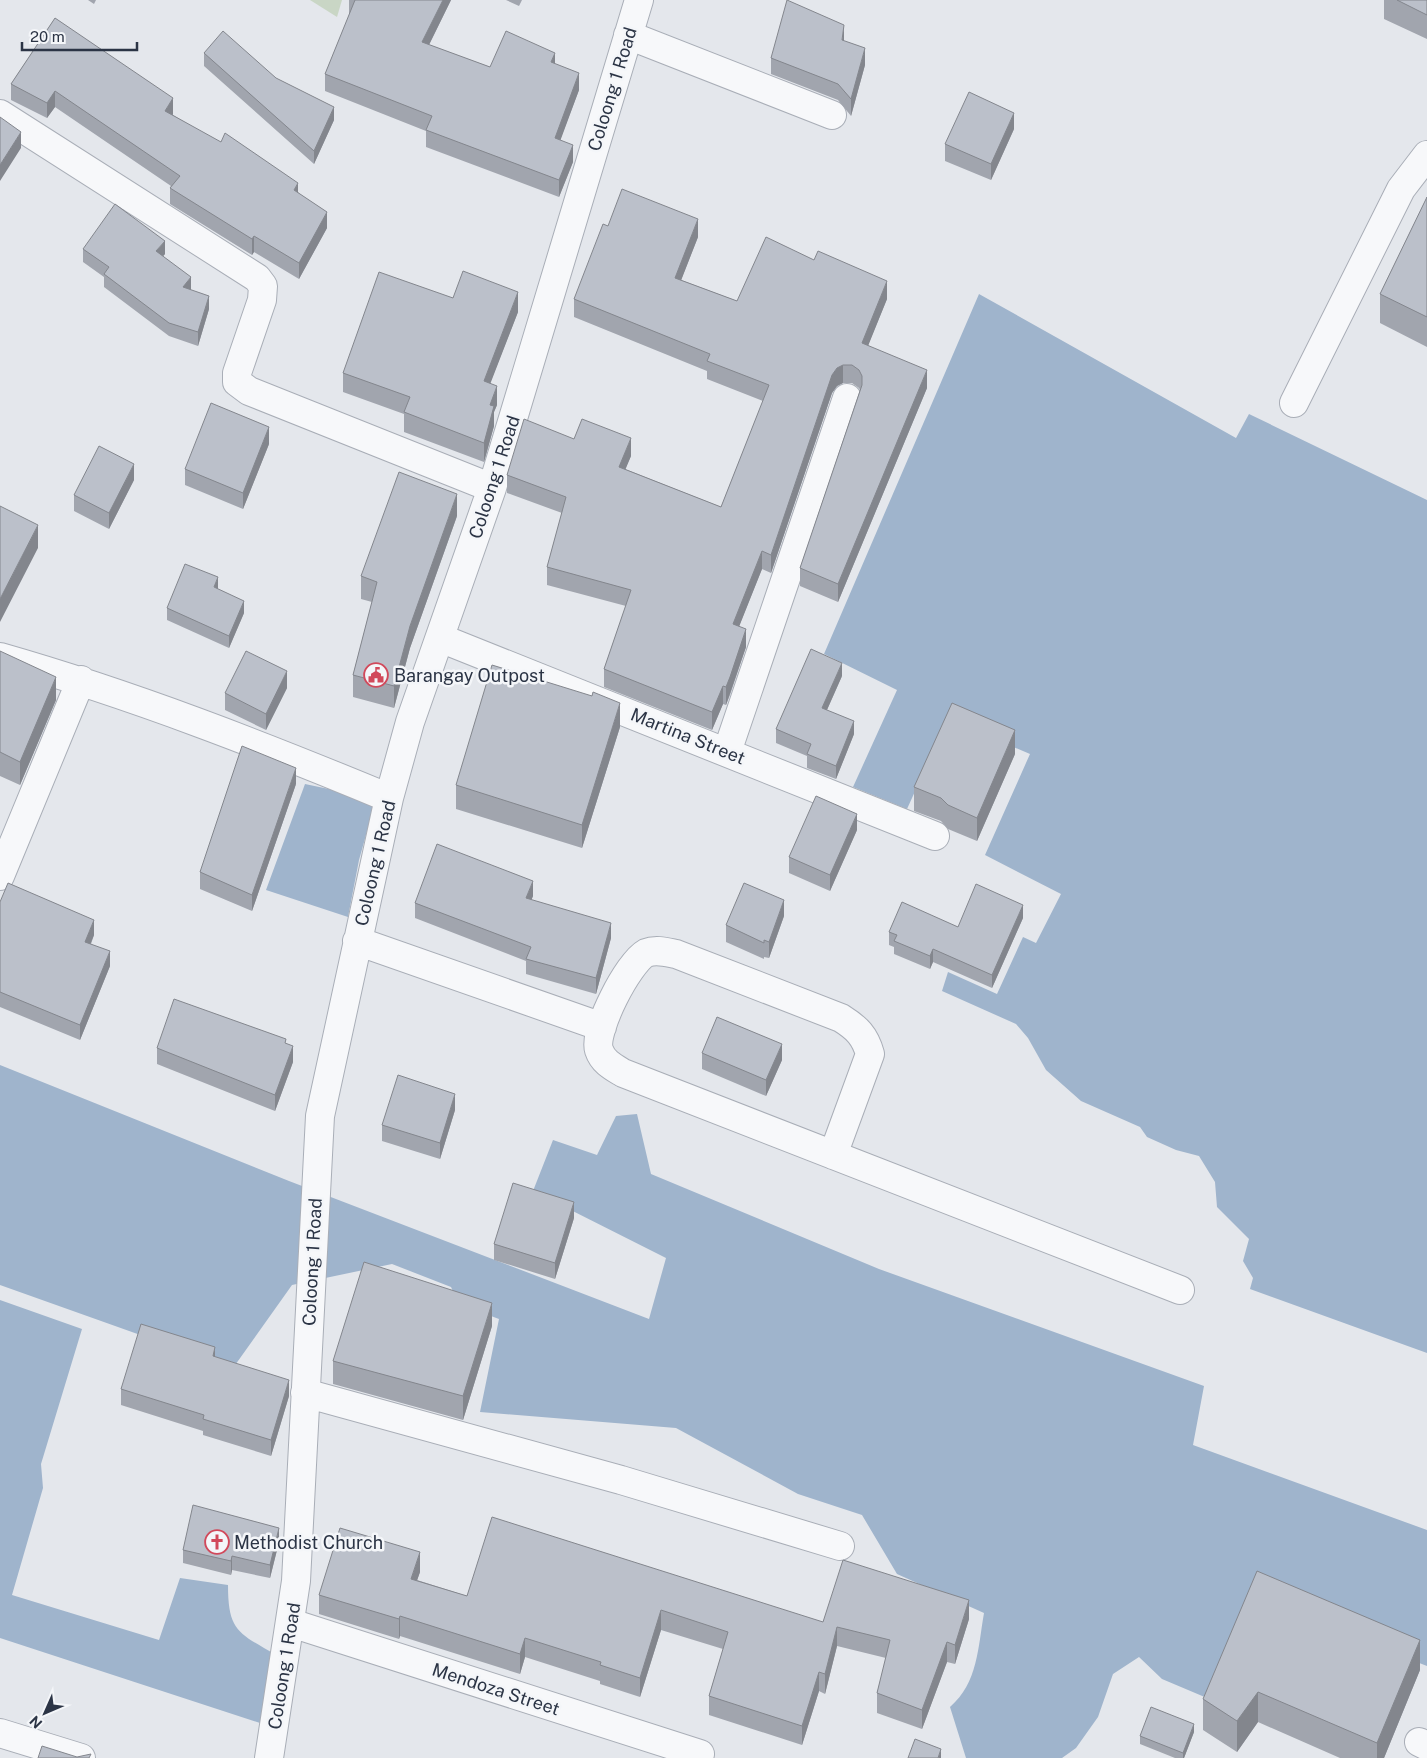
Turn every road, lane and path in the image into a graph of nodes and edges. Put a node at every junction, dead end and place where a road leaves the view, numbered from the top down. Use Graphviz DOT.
graph roads {
  1 [pos="639,0"];
  2 [pos="628,35"];
  3 [pos="0,114"];
  4 [pos="832,114"];
  5 [pos="1427,155"];
  6 [pos="847,398"];
  7 [pos="1294,403"];
  8 [pos="492,488"];
  9 [pos="440,638"];
  10 [pos="0,657"];
  11 [pos="81,680"];
  12 [pos="727,752"];
  13 [pos="389,798"];
  14 [pos="935,836"];
  15 [pos="0,876"];
  16 [pos="357,941"];
  17 [pos="602,1027"];
  18 [pos="833,1155"];
  19 [pos="1180,1290"];
  20 [pos="305,1393"];
  21 [pos="840,1546"];
  22 [pos="291,1623"];
  23 [pos="0,1733"];
  24 [pos="700,1754"];
  25 [pos="81,1758"];
  26 [pos="269,1758"];
  1 -- 2 [label="street, Coloong 1 Road"];
  2 -- 4 [label="street"];
  2 -- 8 [label="street, Coloong 1 Road"];
  3 -- 8 [label="street"];
  5 -- 7 [label="street"];
  6 -- 12 [label="street"];
  8 -- 9 [label="street, Coloong 1 Road"];
  9 -- 12 [label="street, Martina Street"];
  9 -- 13 [label="street, Coloong 1 Road"];
  10 -- 11 [label="street"];
  11 -- 13 [label="street"];
  11 -- 15 [label="street"];
  12 -- 14 [label="street, Martina Street"];
  13 -- 16 [label="street, Coloong 1 Road"];
  16 -- 17 [label="street"];
  16 -- 20 [label="street, Coloong 1 Road"];
  17 -- 18 [label="street"];
  17 -- 18 [label="street"];
  18 -- 19 [label="street"];
  20 -- 21 [label="street"];
  20 -- 22 [label="street, Coloong 1 Road"];
  22 -- 24 [label="street, Mendoza Street"];
  22 -- 26 [label="street, Coloong 1 Road"];
  23 -- 25 [label="street"];
}
